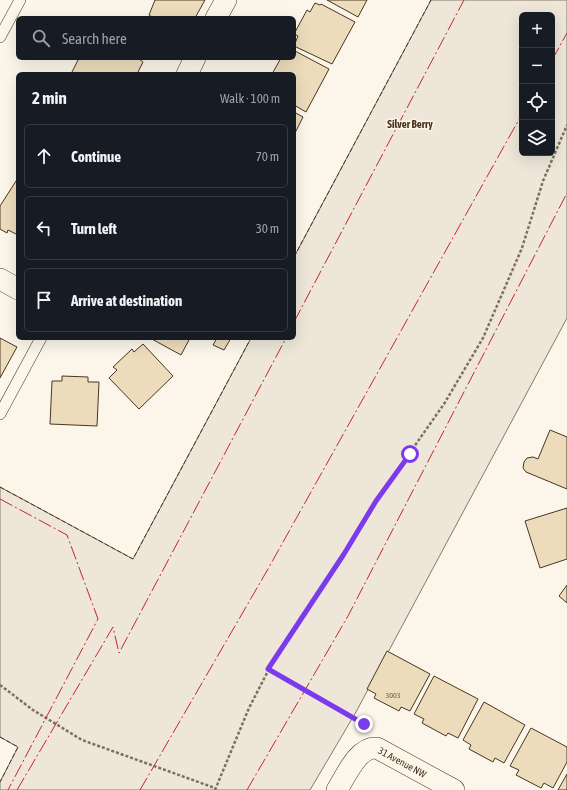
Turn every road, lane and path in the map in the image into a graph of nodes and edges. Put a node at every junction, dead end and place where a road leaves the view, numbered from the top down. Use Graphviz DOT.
graph roads {
  1 [pos="20,0"];
  2 [pos="226,0"];
  3 [pos="217,16"];
  4 [pos="0,37"];
  5 [pos="194,60"];
  6 [pos="188,72"];
  7 [pos="567,125"];
  8 [pos="0,279"];
  9 [pos="16,287"];
  10 [pos="40,340"];
  11 [pos="0,414"];
  12 [pos="268,669"];
  13 [pos="0,685"];
  14 [pos="371,748"];
  15 [pos="215,789"];
  16 [pos="337,790"];
  17 [pos="454,790"];
  1 -- 4 [label="lane"];
  2 -- 3 [label="street"];
  5 -- 6 [label="street"];
  7 -- 12 [label="path"];
  8 -- 9 [label="street"];
  10 -- 11 [label="lane"];
  12 -- 14 [label="path"];
  12 -- 15 [label="path"];
  13 -- 15 [label="path"];
  14 -- 16 [label="street"];
  14 -- 17 [label="street, 31 Avenue NW"];
}
